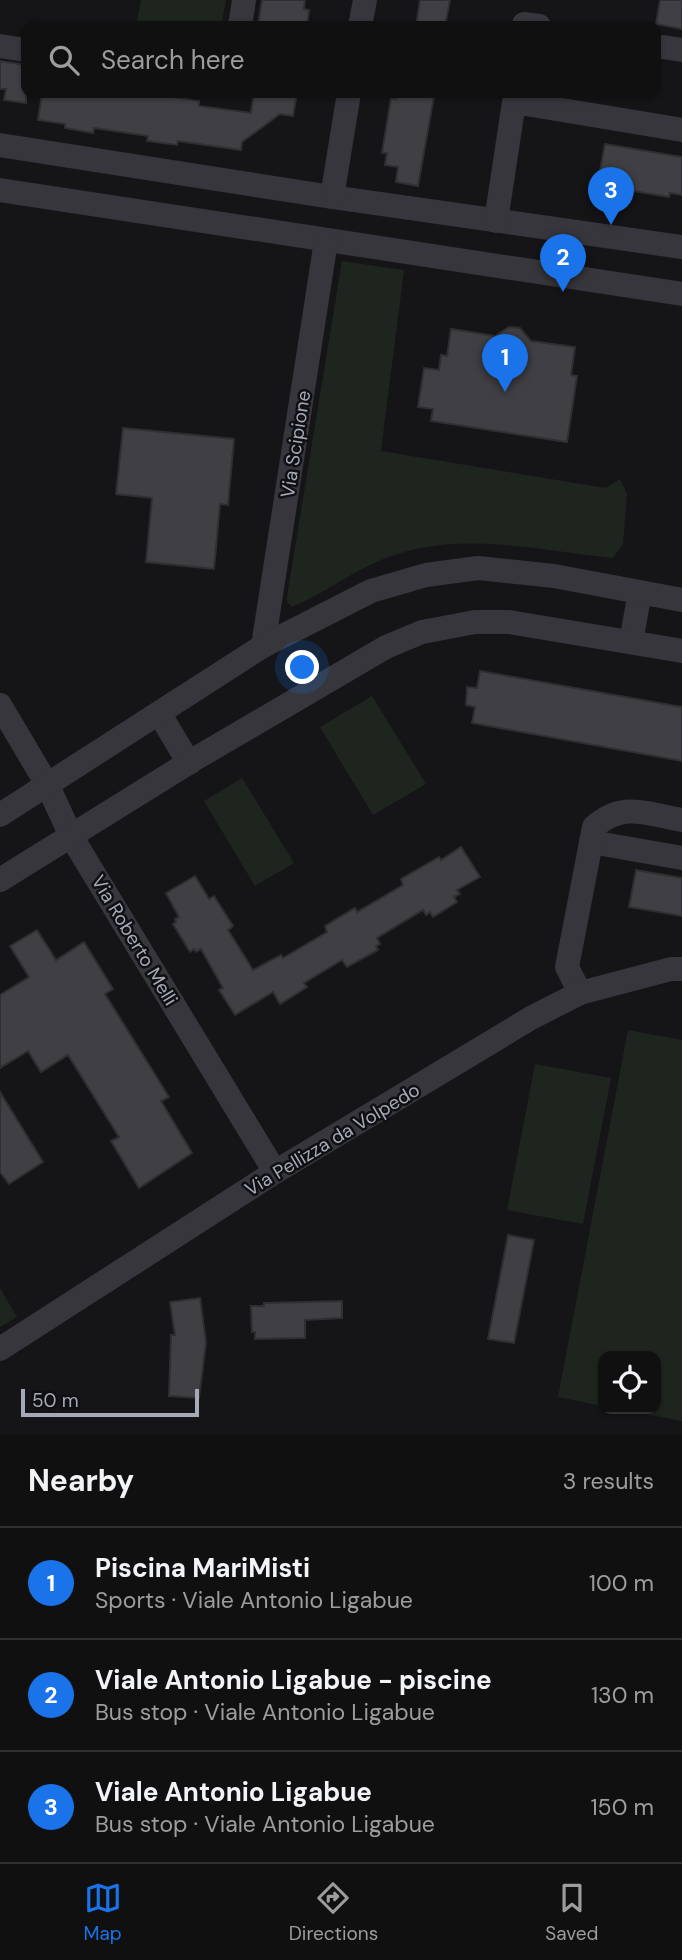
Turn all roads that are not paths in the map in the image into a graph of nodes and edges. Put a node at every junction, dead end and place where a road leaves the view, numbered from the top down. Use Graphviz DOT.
graph roads {
  1 [pos="244,0"];
  2 [pos="365,0"];
  3 [pos="241,21"];
  4 [pos="361,21"];
  5 [pos="0,46"];
  6 [pos="661,47"];
  7 [pos="21,49"];
  8 [pos="682,50"];
  9 [pos="348,98"];
  10 [pos="515,98"];
  11 [pos="520,98"];
  12 [pos="682,130"];
  13 [pos="0,145"];
  14 [pos="0,190"];
  15 [pos="332,197"];
  16 [pos="496,220"];
  17 [pos="326,241"];
  18 [pos="682,247"];
  19 [pos="682,294"];
  20 [pos="639,592"];
  21 [pos="682,600"];
  22 [pos="631,642"];
  23 [pos="263,646"];
  24 [pos="682,651"];
  25 [pos="0,705"];
  26 [pos="159,713"];
  27 [pos="188,763"];
  28 [pos="48,786"];
  29 [pos="0,815"];
  30 [pos="682,820"];
  31 [pos="71,836"];
  32 [pos="591,842"];
  33 [pos="682,858"];
  34 [pos="0,880"];
  35 [pos="682,969"];
  36 [pos="580,993"];
  37 [pos="275,1172"];
  38 [pos="0,1349"];
  1 -- 3 [label="street"];
  2 -- 4 [label="street"];
  5 -- 7 [label="street"];
  6 -- 8 [label="street"];
  9 -- 15 [label="street"];
  10 -- 16 [label="street"];
  11 -- 12 [label="street"];
  13 -- 15 [label="street"];
  14 -- 17 [label="street"];
  15 -- 16 [label="street"];
  16 -- 18 [label="street"];
  17 -- 19 [label="street"];
  17 -- 23 [label="street, Via Scipione"];
  20 -- 21 [label="street"];
  20 -- 22 [label="street"];
  20 -- 23 [label="street"];
  22 -- 24 [label="street"];
  22 -- 27 [label="street"];
  23 -- 26 [label="street"];
  25 -- 28 [label="street, Via Roberto Melli"];
  26 -- 27 [label="street"];
  26 -- 28 [label="street"];
  27 -- 31 [label="street"];
  28 -- 29 [label="street"];
  28 -- 31 [label="street, Via Roberto Melli"];
  30 -- 32 [label="street"];
  31 -- 34 [label="street"];
  31 -- 37 [label="street, Via Roberto Melli"];
  32 -- 33 [label="street"];
  32 -- 36 [label="street"];
  35 -- 36 [label="street, Via Pellizza da Volpedo"];
  36 -- 37 [label="street, Via Pellizza da Volpedo"];
  37 -- 38 [label="street, Via Pellizza da Volpedo"];
}
